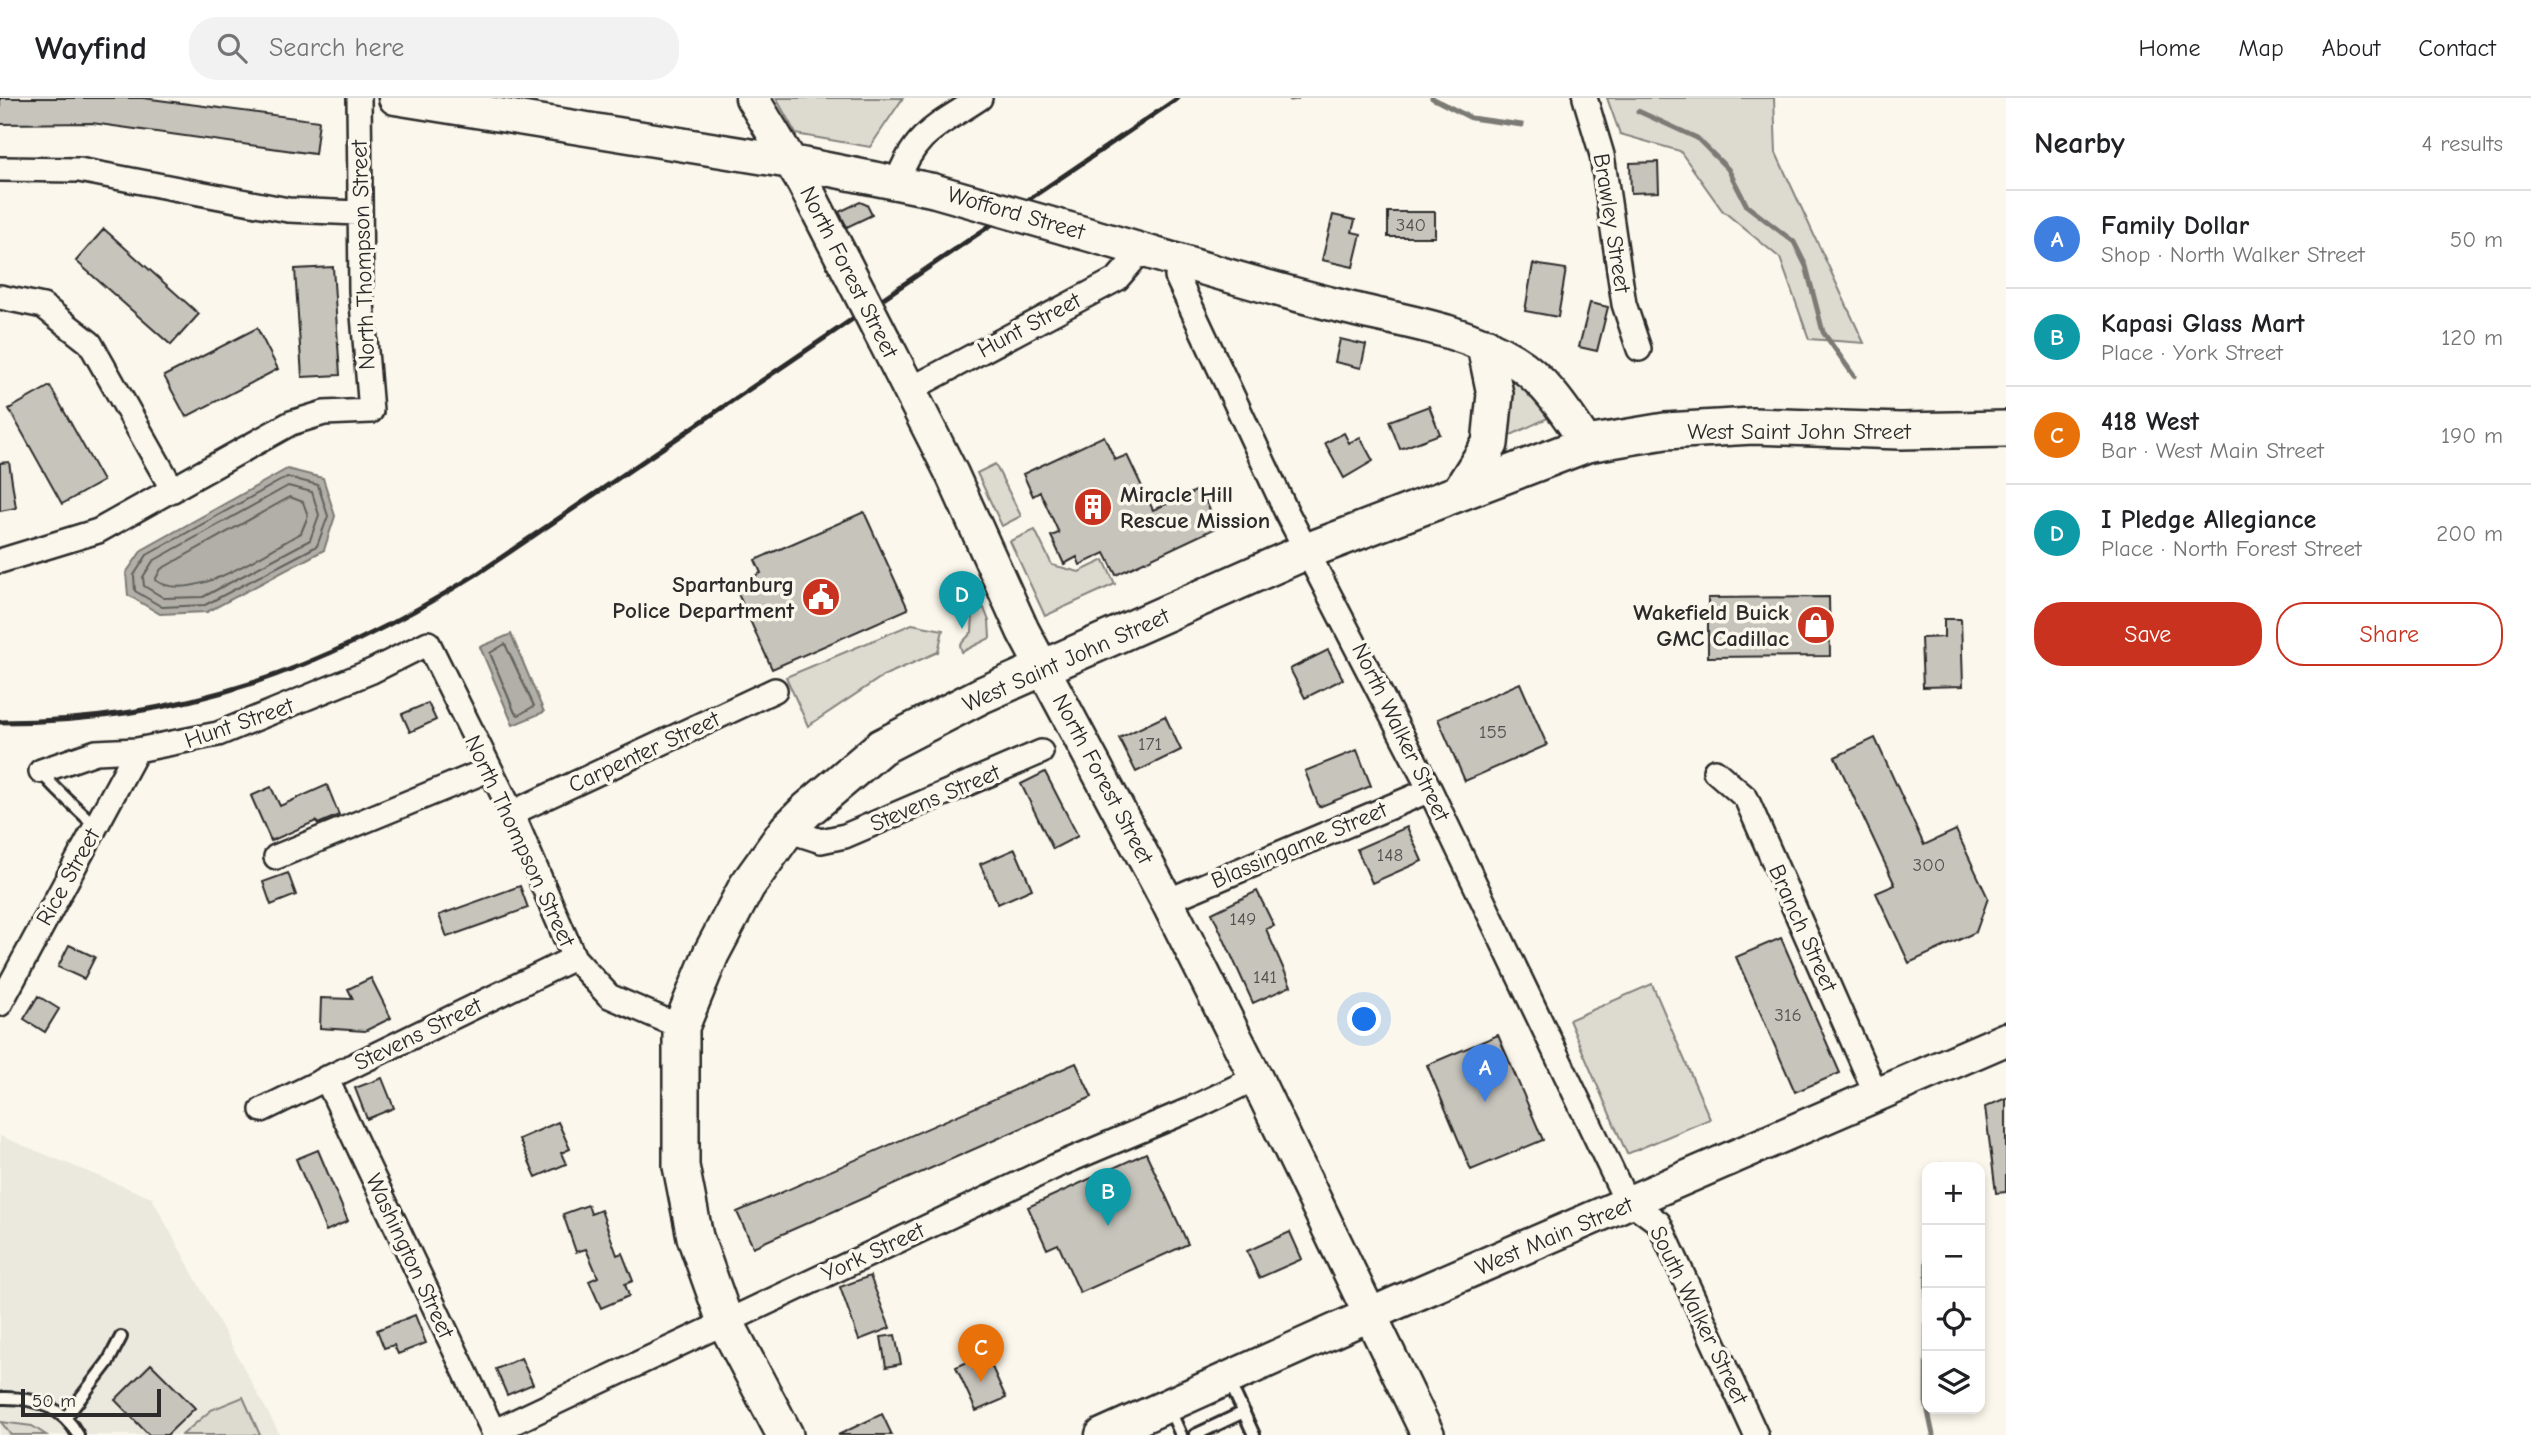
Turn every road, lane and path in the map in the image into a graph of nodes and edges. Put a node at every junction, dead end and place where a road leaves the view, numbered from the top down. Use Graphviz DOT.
graph roads {
  1 [pos="359,98"];
  2 [pos="395,98"];
  3 [pos="752,98"];
  4 [pos="980,98"];
  5 [pos="1585,98"];
  6 [pos="791,162"];
  7 [pos="0,169"];
  8 [pos="897,182"];
  9 [pos="358,213"];
  10 [pos="1136,247"];
  11 [pos="1180,260"];
  12 [pos="0,297"];
  13 [pos="1485,346"];
  14 [pos="1639,349"];
  15 [pos="909,390"];
  16 [pos="2006,429"];
  17 [pos="1587,444"];
  18 [pos="173,490"];
  19 [pos="1461,490"];
  20 [pos="1307,551"];
  21 [pos="0,561"];
  22 [pos="428,643"];
  23 [pos="1045,670"];
  24 [pos="775,690"];
  25 [pos="137,750"];
  26 [pos="1041,752"];
  27 [pos="488,770"];
  28 [pos="41,771"];
  29 [pos="1715,771"];
  30 [pos="1430,790"];
  31 [pos="512,813"];
  32 [pos="95,826"];
  33 [pos="787,830"];
  34 [pos="276,857"];
  35 [pos="1167,901"];
  36 [pos="574,958"];
  37 [pos="0,1004"];
  38 [pos="681,1027"];
  39 [pos="2006,1038"];
  40 [pos="1256,1077"];
  41 [pos="326,1078"];
  42 [pos="1877,1096"];
  43 [pos="262,1110"];
  44 [pos="1632,1203"];
  45 [pos="1368,1315"];
  46 [pos="725,1321"];
  47 [pos="121,1337"];
  48 [pos="1228,1380"];
  49 [pos="0,1398"];
  50 [pos="1168,1406"];
  51 [pos="1244,1412"];
  52 [pos="66,1417"];
  53 [pos="1123,1431"];
  54 [pos="494,1434"];
  55 [pos="78,1435"];
  56 [pos="785,1435"];
  57 [pos="1181,1435"];
  58 [pos="1195,1435"];
  59 [pos="1254,1435"];
  60 [pos="1428,1435"];
  61 [pos="1756,1435"];
  1 -- 9 [label="street, North Thompson Street"];
  2 -- 6 [label="street, Wofford Street"];
  3 -- 6 [label="street, North Forest Street"];
  4 -- 8 [label="street"];
  5 -- 14 [label="street, Brawley Street"];
  6 -- 8 [label="street, Wofford Street"];
  6 -- 15 [label="street, North Forest Street, bridge"];
  7 -- 9 [label="street"];
  8 -- 10 [label="street, Wofford Street, bridge"];
  9 -- 18 [label="street, North Thompson Street"];
  10 -- 11 [label="street, Wofford Street"];
  10 -- 15 [label="street, Hunt Street"];
  11 -- 13 [label="street, Wofford Street"];
  11 -- 20 [label="street, North Walker Street"];
  12 -- 18 [label="street"];
  13 -- 17 [label="street, Wofford Street"];
  13 -- 19 [label="main road"];
  15 -- 23 [label="street, North Forest Street"];
  16 -- 17 [label="main road, West Saint John Street"];
  17 -- 19 [label="main road, West Saint John Street"];
  18 -- 21 [label="street"];
  19 -- 20 [label="main road, West Saint John Street"];
  20 -- 23 [label="main road, West Saint John Street"];
  20 -- 30 [label="street, North Walker Street"];
  22 -- 25 [label="street, Hunt Street"];
  22 -- 27 [label="street, North Thompson Street"];
  23 -- 33 [label="main road, West Saint John Street"];
  23 -- 35 [label="street, North Forest Street"];
  24 -- 31 [label="street, Carpenter Street"];
  25 -- 28 [label="street, Hunt Street"];
  25 -- 32 [label="street, Rice Street"];
  26 -- 33 [label="street, Stevens Street"];
  27 -- 31 [label="street, North Thompson Street"];
  27 -- 34 [label="street"];
  28 -- 32 [label="lane"];
  29 -- 42 [label="street, Branch Street"];
  30 -- 35 [label="street, Blassingame Street"];
  30 -- 44 [label="street, North Walker Street"];
  31 -- 36 [label="street, North Thompson Street"];
  32 -- 37 [label="street, Rice Street"];
  33 -- 38 [label="main road, West Saint John Street"];
  35 -- 40 [label="street, North Forest Street"];
  36 -- 38 [label="street, North Thompson Street"];
  36 -- 41 [label="street, Stevens Street"];
  38 -- 46 [label="main road, West Saint John Street"];
  39 -- 42 [label="street, West Main Street"];
  40 -- 45 [label="street, North Forest Street"];
  40 -- 46 [label="street, York Street"];
  41 -- 43 [label="street, Stevens Street"];
  41 -- 54 [label="street, Washington Street"];
  42 -- 44 [label="street, West Main Street"];
  44 -- 45 [label="street, West Main Street"];
  44 -- 61 [label="street, South Walker Street"];
  45 -- 48 [label="street, West Main Street"];
  45 -- 60 [label="street, North Forest Street"];
  46 -- 54 [label="street, York Street"];
  46 -- 56 [label="main road, West Saint John Street"];
  47 -- 52 [label="lane"];
  48 -- 50 [label="street, West Main Street"];
  48 -- 51 [label="lane"];
  49 -- 52 [label="lane"];
  50 -- 53 [label="street, West Main Street"];
  50 -- 57 [label="lane"];
  51 -- 58 [label="lane"];
  51 -- 59 [label="lane"];
  52 -- 55 [label="lane"];
}
